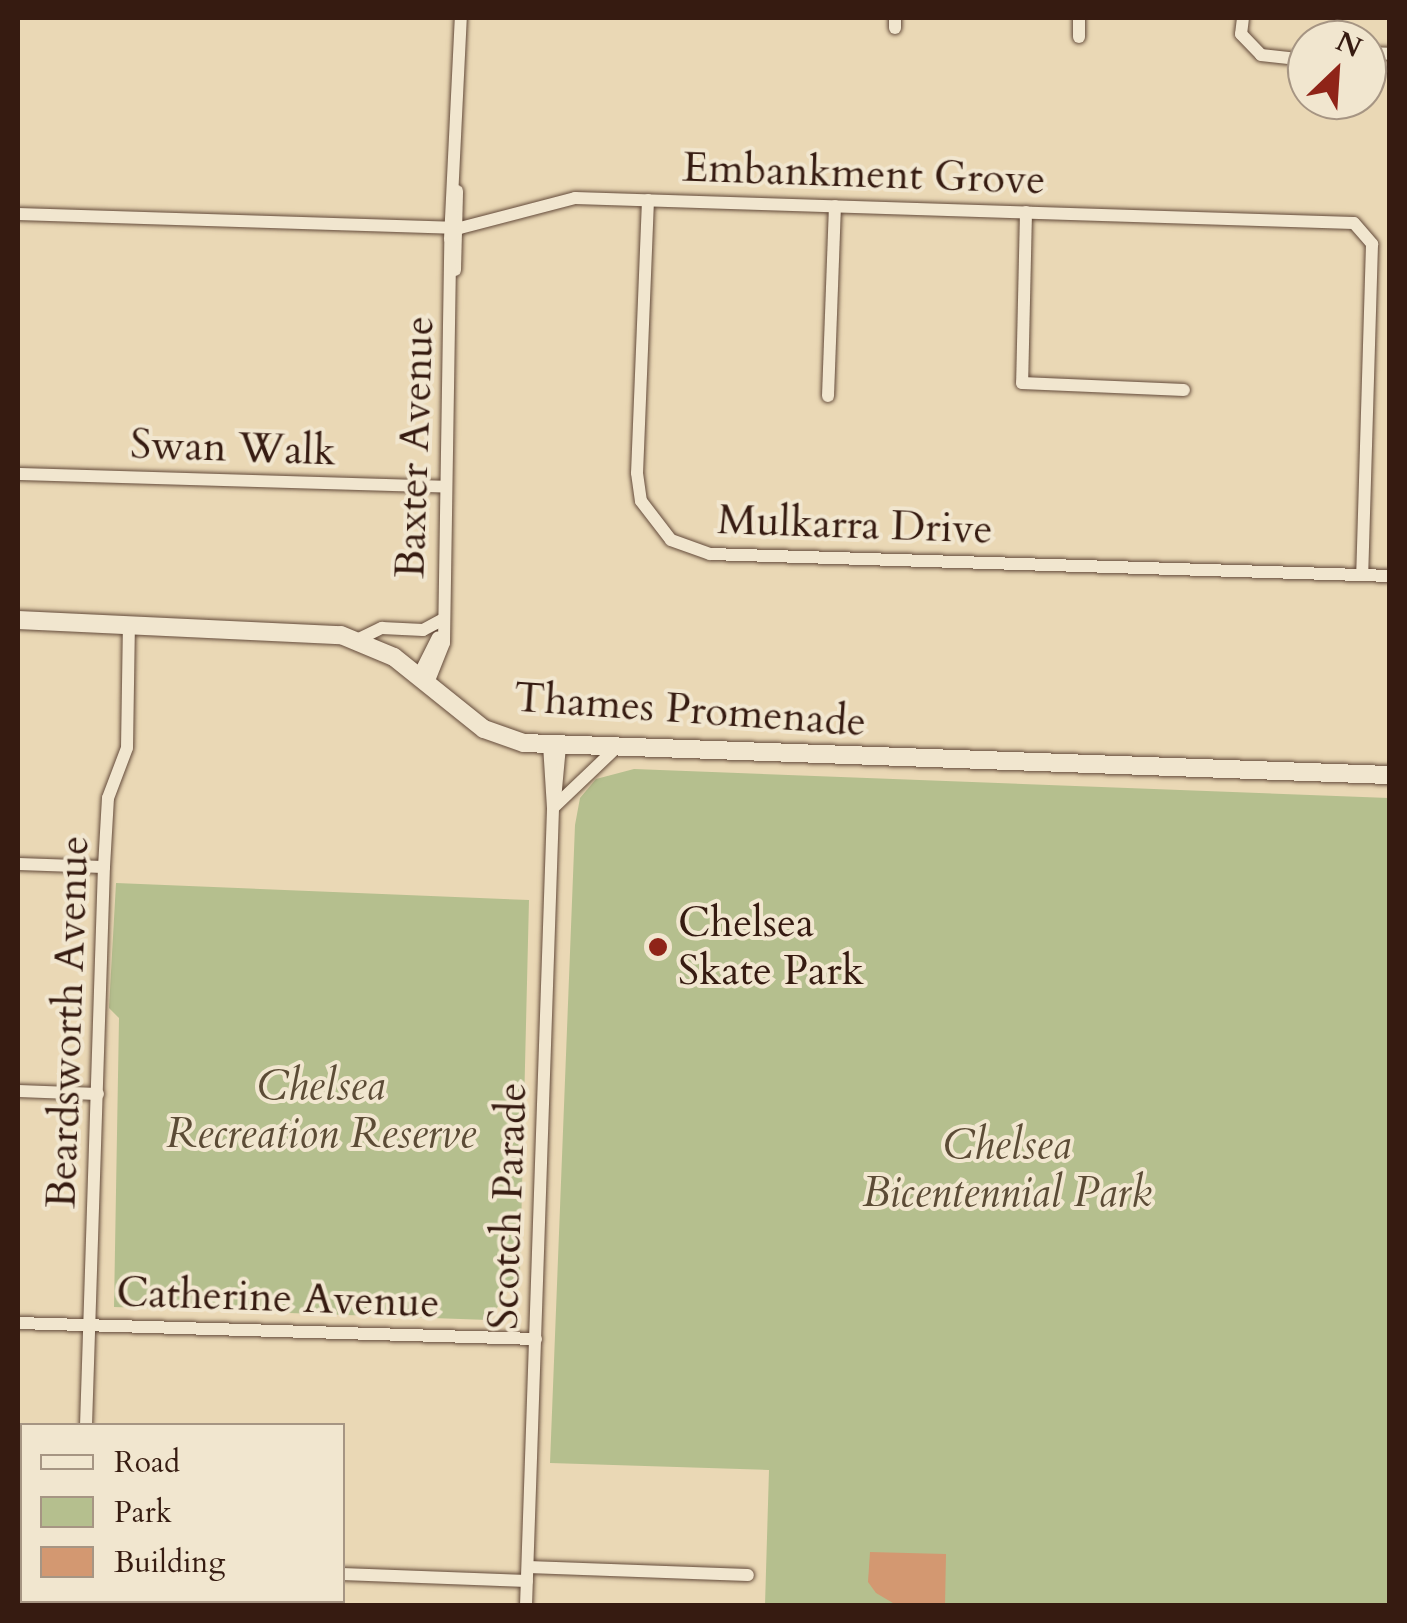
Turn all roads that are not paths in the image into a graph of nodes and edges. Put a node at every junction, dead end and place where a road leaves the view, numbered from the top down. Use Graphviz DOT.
graph roads {
  1 [pos="461,18"];
  2 [pos="1079,18"];
  3 [pos="1243,18"];
  4 [pos="1078,37"];
  5 [pos="1287,58"];
  6 [pos="648,200"];
  7 [pos="836,206"];
  8 [pos="1026,212"];
  9 [pos="18,214"];
  10 [pos="1378,218"];
  11 [pos="455,228"];
  12 [pos="1366,231"];
  13 [pos="1184,390"];
  14 [pos="828,396"];
  15 [pos="18,474"];
  16 [pos="446,487"];
  17 [pos="1362,575"];
  18 [pos="1390,576"];
  19 [pos="18,620"];
  20 [pos="442,620"];
  21 [pos="129,624"];
  22 [pos="357,640"];
  23 [pos="424,679"];
  24 [pos="555,745"];
  25 [pos="616,748"];
  26 [pos="1390,774"];
  27 [pos="553,808"];
  28 [pos="18,864"];
  29 [pos="104,867"];
  30 [pos="18,1092"];
  31 [pos="98,1094"];
  32 [pos="18,1323"];
  33 [pos="89,1324"];
  34 [pos="536,1338"];
  35 [pos="86,1423"];
  36 [pos="345,1574"];
  37 [pos="528,1574"];
  38 [pos="748,1576"];
  39 [pos="526,1606"];
  1 -- 11 [label="street, Baxter Avenue"];
  2 -- 4 [label="street"];
  3 -- 5 [label="street"];
  6 -- 7 [label="street, Embankment Grove"];
  6 -- 11 [label="street, Embankment Grove"];
  6 -- 17 [label="street, Mulkarra Drive"];
  7 -- 8 [label="street, Embankment Grove"];
  7 -- 14 [label="street"];
  8 -- 12 [label="street, Embankment Grove"];
  8 -- 13 [label="street"];
  9 -- 11 [label="street, Embankment Grove"];
  10 -- 12 [label="street"];
  11 -- 16 [label="street, Baxter Avenue"];
  12 -- 17 [label="street"];
  15 -- 16 [label="street, Swan Walk"];
  16 -- 20 [label="street, Baxter Avenue"];
  17 -- 18 [label="street, Mulkarra Drive"];
  19 -- 21 [label="main road, Thames Promenade"];
  20 -- 22 [label="street, Baxter Avenue"];
  20 -- 23 [label="street, Baxter Avenue"];
  21 -- 22 [label="main road, Thames Promenade"];
  21 -- 29 [label="street, Beardsworth Avenue"];
  22 -- 23 [label="main road, Thames Promenade"];
  23 -- 24 [label="main road, Thames Promenade"];
  24 -- 25 [label="main road, Thames Promenade"];
  24 -- 27 [label="street, Scotch Parade"];
  25 -- 26 [label="main road, Thames Promenade"];
  25 -- 27 [label="street"];
  27 -- 34 [label="street, Scotch Parade"];
  28 -- 29 [label="street"];
  29 -- 31 [label="street, Beardsworth Avenue"];
  30 -- 31 [label="street"];
  31 -- 33 [label="street, Beardsworth Avenue"];
  32 -- 33 [label="street, Catherine Avenue"];
  33 -- 34 [label="street, Catherine Avenue"];
  33 -- 35 [label="street, Beardsworth Avenue"];
  34 -- 37 [label="street, Scotch Parade"];
  36 -- 37 [label="street"];
  37 -- 38 [label="street"];
  37 -- 39 [label="street, Scotch Parade"];
}
